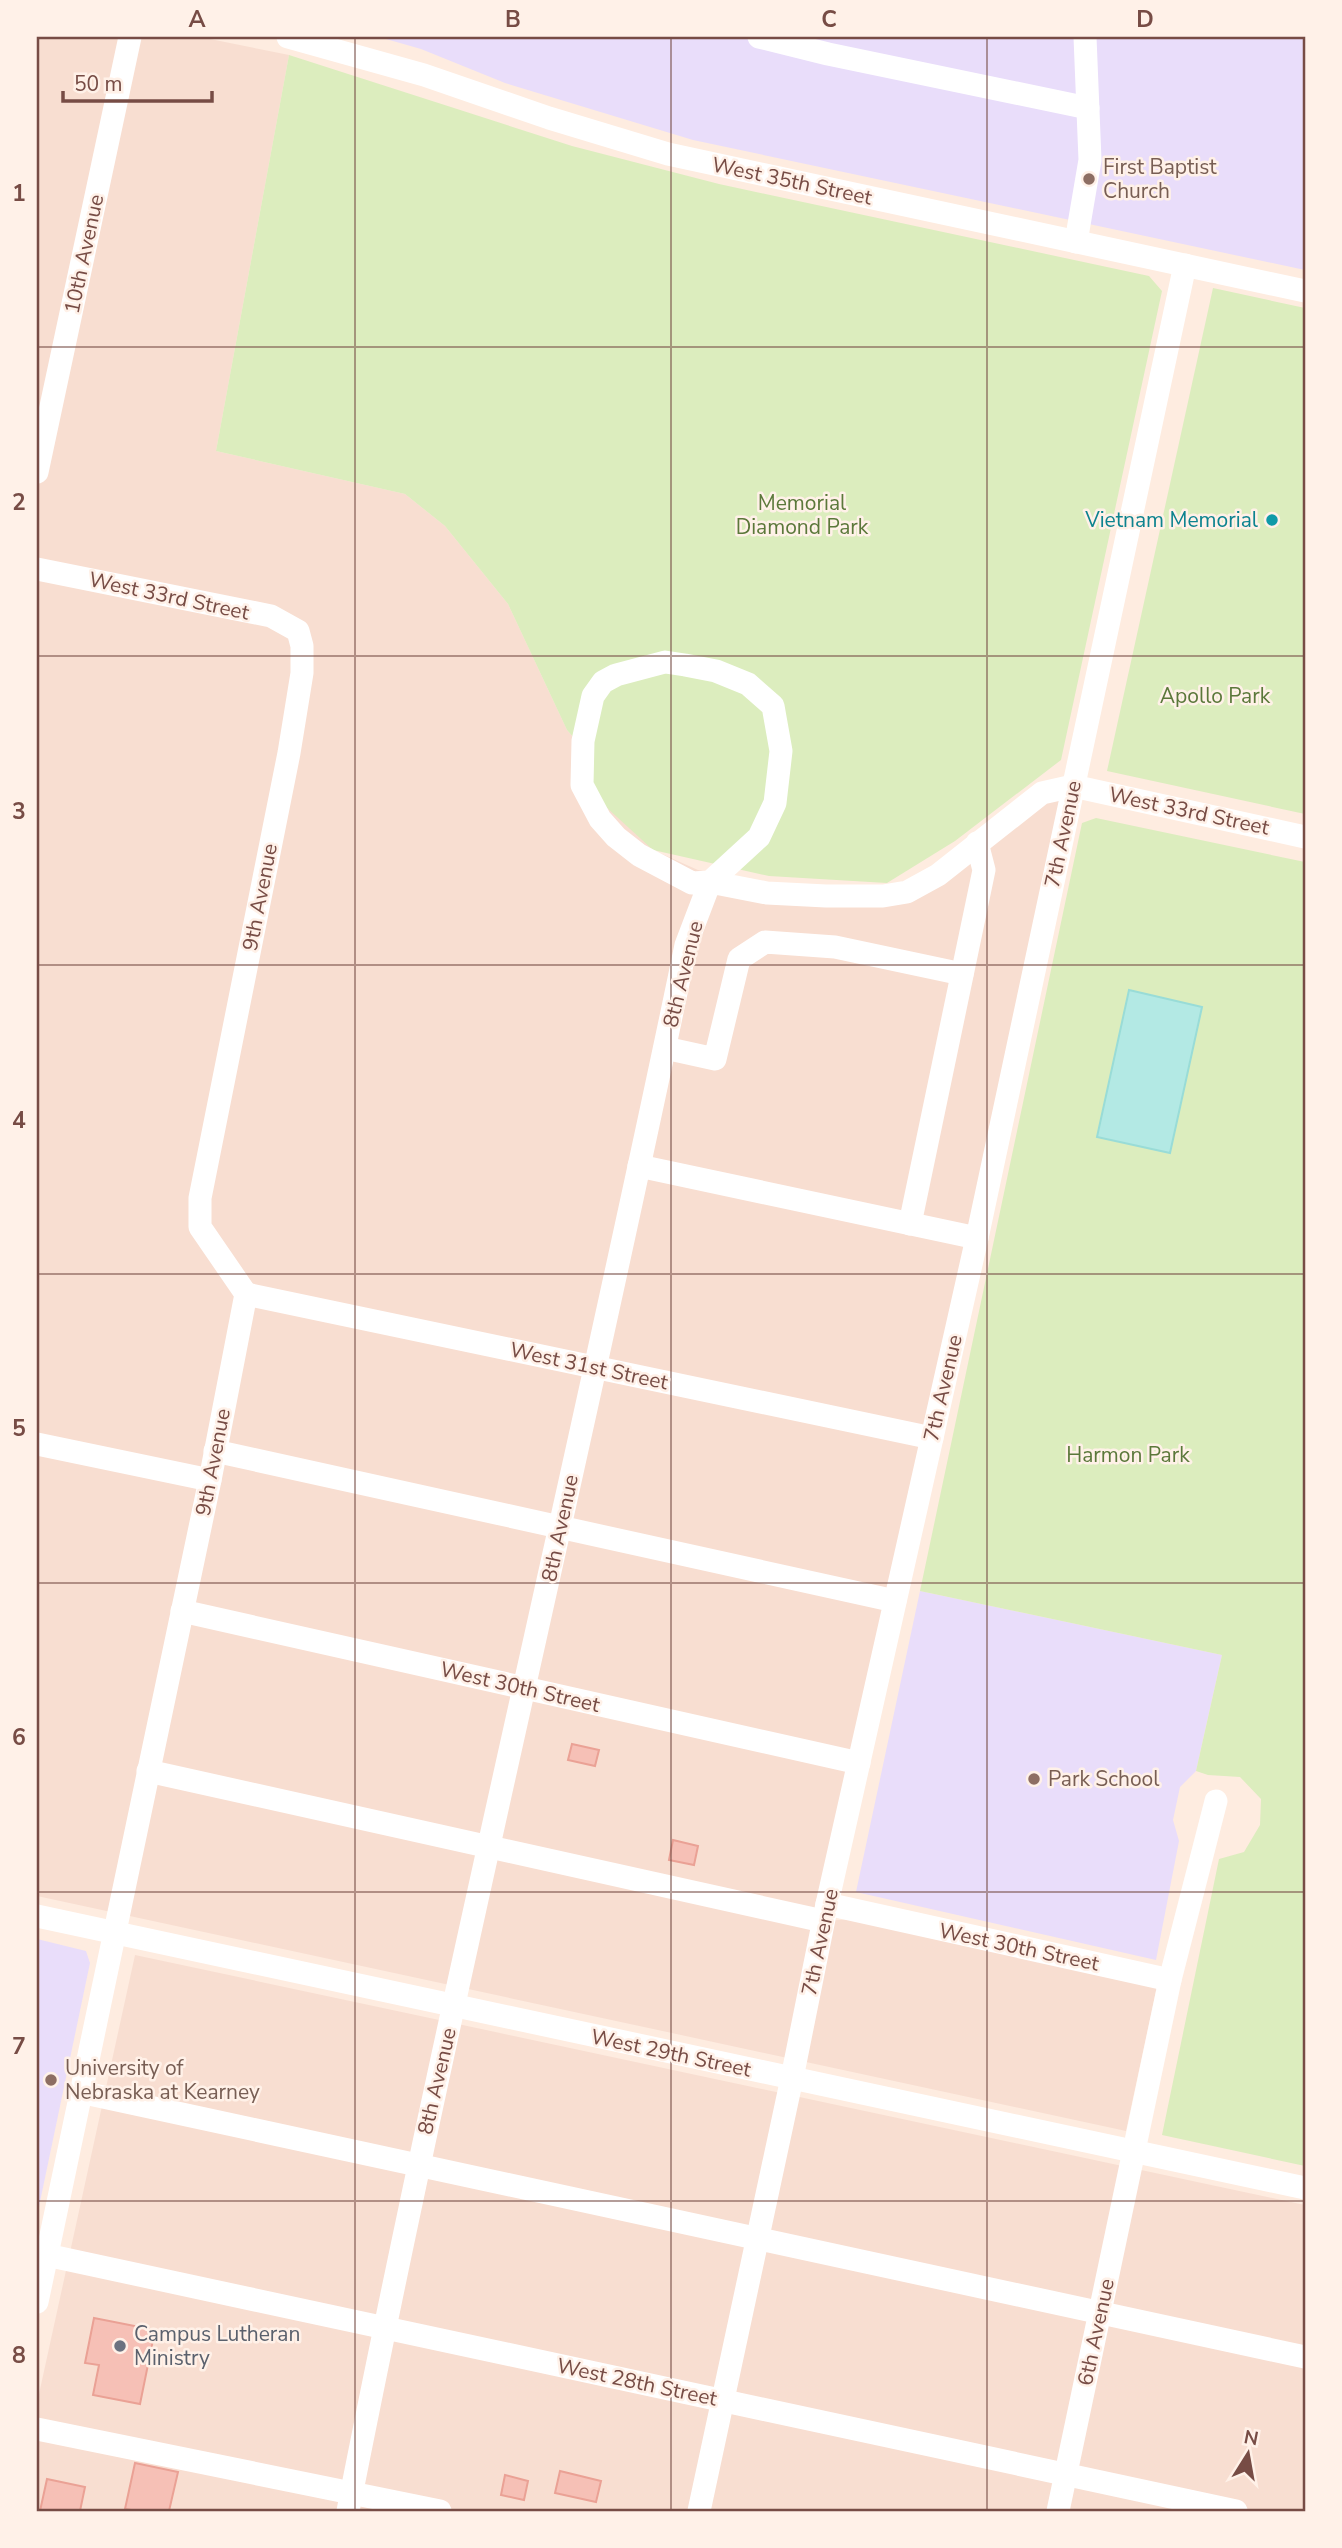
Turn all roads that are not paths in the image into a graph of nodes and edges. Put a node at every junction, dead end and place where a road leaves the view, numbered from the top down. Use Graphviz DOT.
graph roads {
  1 [pos="130,37"];
  2 [pos="288,37"];
  3 [pos="759,37"];
  4 [pos="1085,37"];
  5 [pos="1088,108"];
  6 [pos="1076,242"];
  7 [pos="1185,265"];
  8 [pos="1305,291"];
  9 [pos="37,472"];
  10 [pos="37,569"];
  11 [pos="298,631"];
  12 [pos="1073,786"];
  13 [pos="1305,836"];
  14 [pos="977,844"];
  15 [pos="710,882"];
  16 [pos="962,974"];
  17 [pos="665,1048"];
  18 [pos="639,1166"];
  19 [pos="910,1224"];
  20 [pos="977,1238"];
  21 [pos="246,1294"];
  22 [pos="595,1368"];
  23 [pos="932,1438"];
  24 [pos="37,1444"];
  25 [pos="215,1451"];
  26 [pos="210,1480"];
  27 [pos="561,1527"];
  28 [pos="895,1601"];
  29 [pos="182,1611"];
  30 [pos="525,1688"];
  31 [pos="859,1763"];
  32 [pos="148,1770"];
  33 [pos="1216,1801"];
  34 [pos="488,1845"];
  35 [pos="825,1913"];
  36 [pos="37,1916"];
  37 [pos="115,1933"];
  38 [pos="1170,1980"];
  39 [pos="454,2006"];
  40 [pos="792,2078"];
  41 [pos="80,2092"];
  42 [pos="1135,2152"];
  43 [pos="418,2164"];
  44 [pos="1305,2188"];
  45 [pos="757,2240"];
  46 [pos="42,2254"];
  47 [pos="37,2302"];
  48 [pos="1100,2314"];
  49 [pos="384,2328"];
  50 [pos="1305,2357"];
  51 [pos="723,2401"];
  52 [pos="37,2428"];
  53 [pos="1066,2474"];
  54 [pos="350,2502"];
  55 [pos="440,2511"];
  56 [pos="699,2511"];
  57 [pos="1058,2511"];
  58 [pos="1236,2511"];
  1 -- 9 [label="street, 10th Avenue"];
  2 -- 6 [label="street, West 35th Street"];
  3 -- 5 [label="street"];
  4 -- 5 [label="street"];
  5 -- 6 [label="street"];
  6 -- 7 [label="street, West 35th Street"];
  7 -- 8 [label="street, West 35th Street"];
  7 -- 12 [label="street, 7th Avenue"];
  10 -- 11 [label="street, West 33rd Street"];
  11 -- 21 [label="street, 9th Avenue"];
  12 -- 13 [label="street, West 33rd Street"];
  12 -- 14 [label="street"];
  12 -- 20 [label="street, 7th Avenue"];
  14 -- 15 [label="street"];
  14 -- 16 [label="street"];
  15 -- 15 [label="street"];
  15 -- 17 [label="street, 8th Avenue"];
  16 -- 17 [label="street"];
  16 -- 19 [label="street"];
  17 -- 18 [label="street, 8th Avenue"];
  18 -- 19 [label="street"];
  18 -- 22 [label="street, 8th Avenue"];
  19 -- 20 [label="street"];
  20 -- 23 [label="street, 7th Avenue"];
  21 -- 22 [label="street, West 31st Street"];
  21 -- 25 [label="street, 9th Avenue"];
  22 -- 23 [label="street, West 31st Street"];
  22 -- 27 [label="street, 8th Avenue"];
  23 -- 28 [label="street, 7th Avenue"];
  24 -- 26 [label="street"];
  25 -- 26 [label="street, 9th Avenue"];
  25 -- 27 [label="street"];
  26 -- 29 [label="street, 9th Avenue"];
  27 -- 28 [label="street"];
  27 -- 30 [label="street, 8th Avenue"];
  28 -- 31 [label="street, 7th Avenue"];
  29 -- 30 [label="street, West 30th Street"];
  29 -- 32 [label="street, 9th Avenue"];
  30 -- 31 [label="street, West 30th Street"];
  30 -- 34 [label="street, 8th Avenue"];
  31 -- 35 [label="street, 7th Avenue"];
  32 -- 34 [label="street, West 30th Street"];
  32 -- 37 [label="street, 9th Avenue"];
  33 -- 38 [label="street, 6th Avenue"];
  34 -- 35 [label="street, West 30th Street"];
  34 -- 39 [label="street, 8th Avenue"];
  35 -- 38 [label="street, West 30th Street"];
  35 -- 40 [label="street, 7th Avenue"];
  36 -- 37 [label="street, West 29th Street"];
  37 -- 39 [label="street, West 29th Street"];
  37 -- 41 [label="street, 9th Avenue"];
  38 -- 42 [label="street, 6th Avenue"];
  39 -- 40 [label="street, West 29th Street"];
  39 -- 43 [label="street, 8th Avenue"];
  40 -- 42 [label="street, West 29th Street"];
  40 -- 45 [label="street, 7th Avenue"];
  41 -- 43 [label="street"];
  41 -- 46 [label="street, 9th Avenue"];
  42 -- 44 [label="street, West 29th Street"];
  42 -- 48 [label="street, 6th Avenue"];
  43 -- 45 [label="street"];
  43 -- 49 [label="street, 8th Avenue"];
  45 -- 48 [label="street"];
  45 -- 51 [label="street, 7th Avenue"];
  46 -- 47 [label="street, 9th Avenue"];
  46 -- 49 [label="street, West 28th Street"];
  48 -- 50 [label="street"];
  48 -- 53 [label="street, 6th Avenue"];
  49 -- 51 [label="street, West 28th Street"];
  49 -- 54 [label="street, 8th Avenue"];
  51 -- 53 [label="street, West 28th Street"];
  51 -- 56 [label="street, 7th Avenue"];
  52 -- 54 [label="street"];
  53 -- 57 [label="street, 6th Avenue"];
  53 -- 58 [label="street, West 28th Street"];
  54 -- 55 [label="street"];
}
